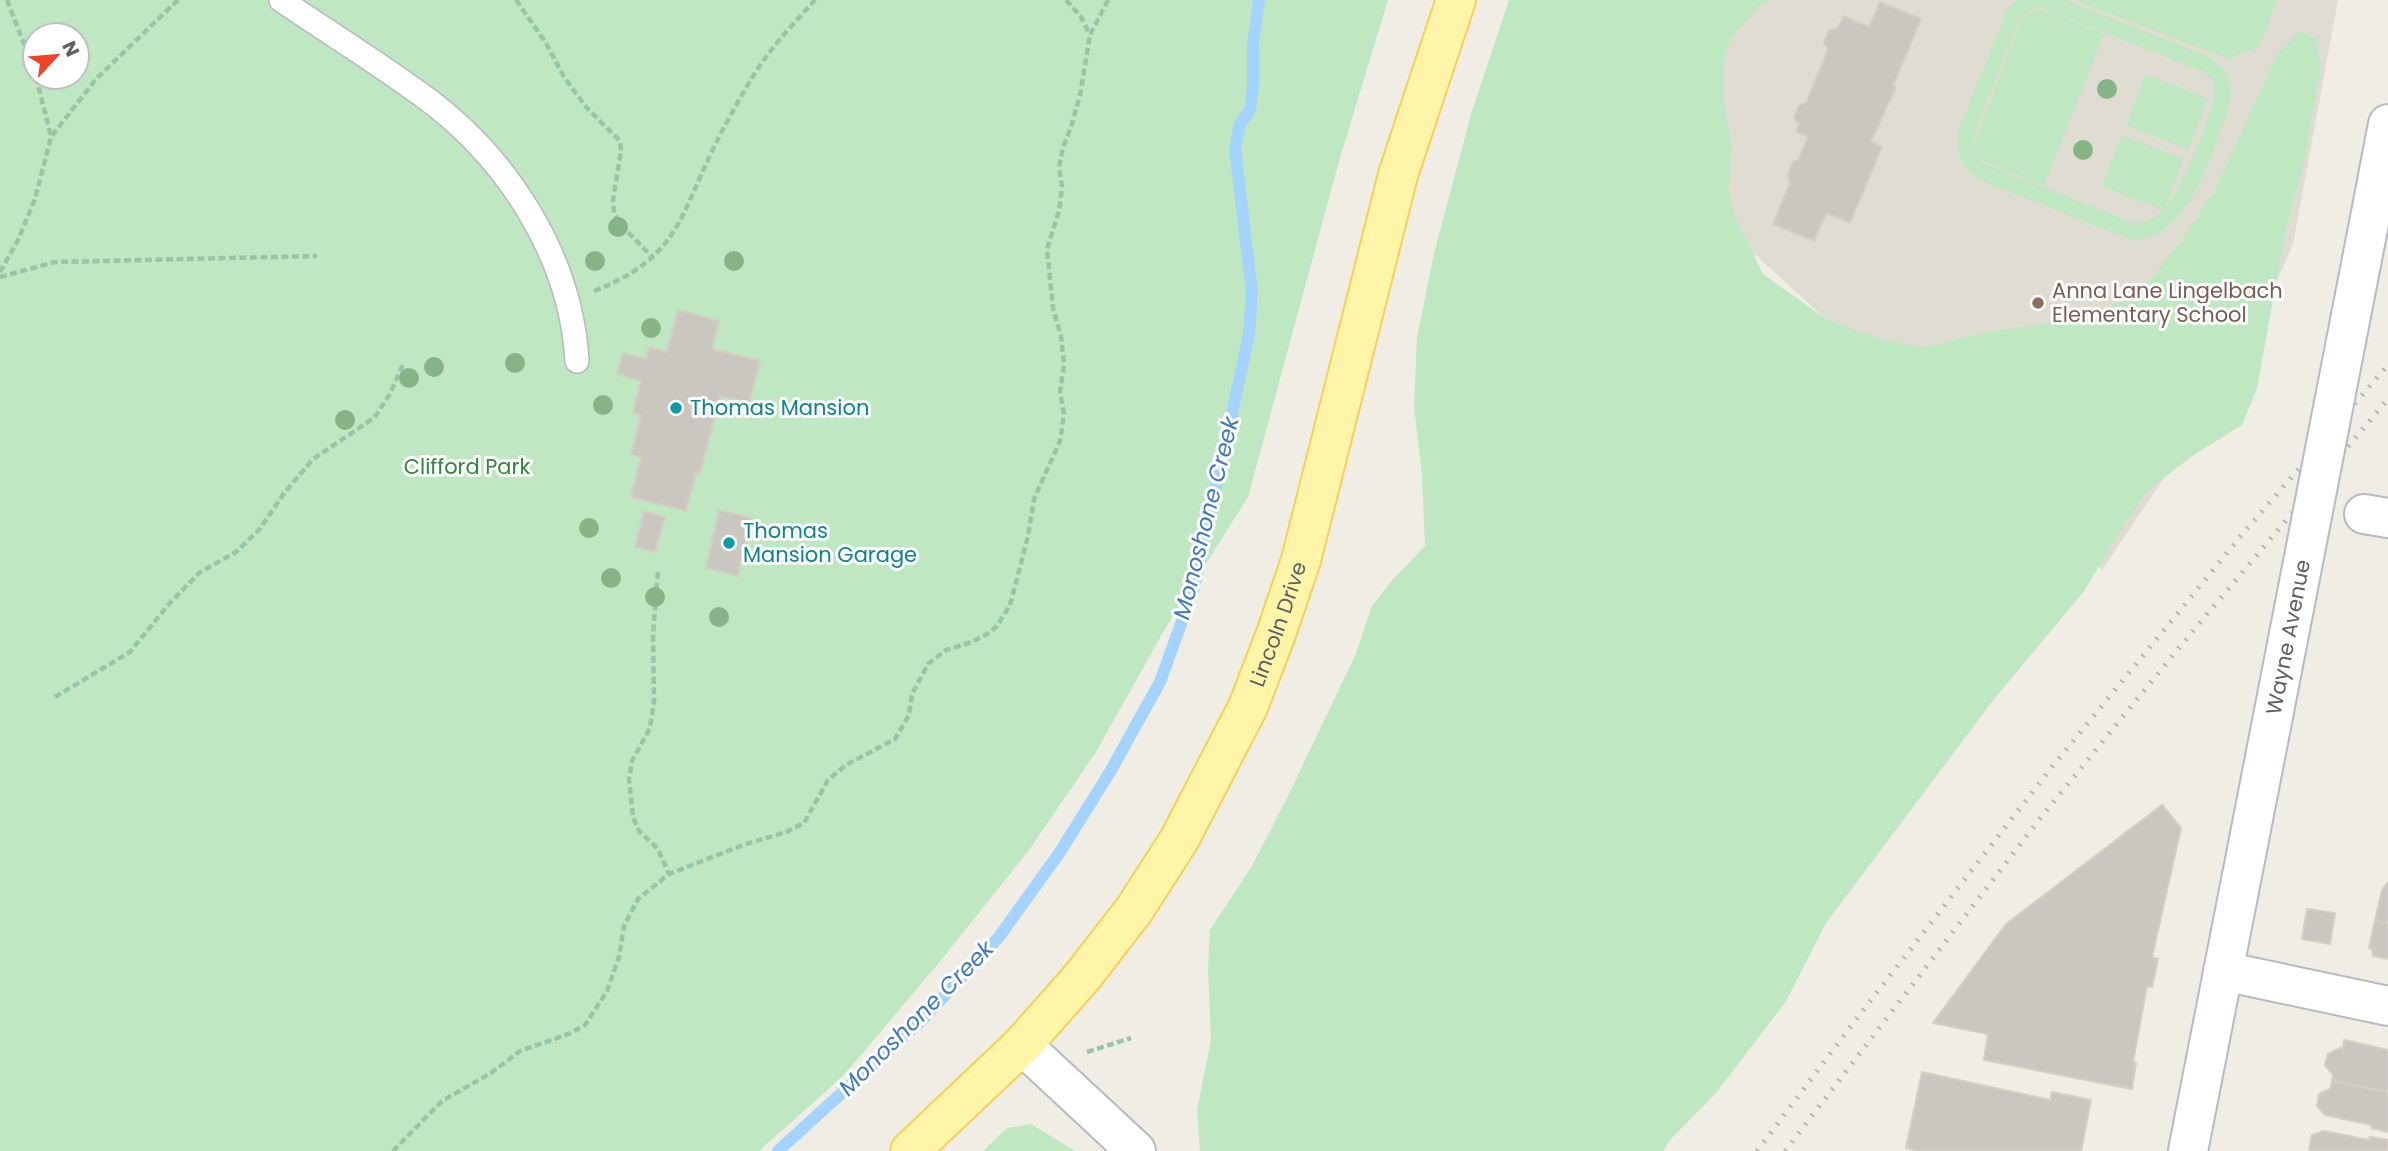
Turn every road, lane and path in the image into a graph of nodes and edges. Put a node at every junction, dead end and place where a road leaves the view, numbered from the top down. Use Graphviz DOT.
graph roads {
  1 [pos="7,0"];
  2 [pos="178,0"];
  3 [pos="281,0"];
  4 [pos="516,0"];
  5 [pos="815,0"];
  6 [pos="1066,0"];
  7 [pos="1108,0"];
  8 [pos="1456,0"];
  9 [pos="1090,35"];
  10 [pos="21,36"];
  11 [pos="40,91"];
  12 [pos="2388,124"];
  13 [pos="51,137"];
  14 [pos="317,256"];
  15 [pos="652,257"];
  16 [pos="0,272"];
  17 [pos="0,277"];
  18 [pos="566,295"];
  19 [pos="577,361"];
  20 [pos="404,362"];
  21 [pos="658,572"];
  22 [pos="55,697"];
  23 [pos="670,874"];
  24 [pos="2223,971"];
  25 [pos="2388,1006"];
  26 [pos="1131,1038"];
  27 [pos="1022,1045"];
  28 [pos="1083,1053"];
  29 [pos="393,1151"];
  30 [pos="910,1151"];
  31 [pos="1136,1151"];
  32 [pos="2188,1151"];
  1 -- 10 [label="path"];
  2 -- 13 [label="path"];
  3 -- 18 [label="lane"];
  4 -- 15 [label="path"];
  5 -- 15 [label="path"];
  6 -- 9 [label="path"];
  7 -- 9 [label="path"];
  8 -- 27 [label="main road, Lincoln Drive"];
  9 -- 23 [label="path"];
  11 -- 13 [label="path"];
  12 -- 24 [label="main road, Wayne Avenue, bridge"];
  13 -- 16 [label="path"];
  14 -- 17 [label="path"];
  15 -- 18 [label="path"];
  18 -- 19 [label="lane"];
  20 -- 22 [label="path"];
  21 -- 23 [label="path"];
  23 -- 29 [label="path"];
  24 -- 25 [label="main road"];
  24 -- 32 [label="main road, Wayne Avenue"];
  26 -- 28 [label="path"];
  27 -- 30 [label="main road, Lincoln Drive"];
  27 -- 31 [label="main road"];
}
